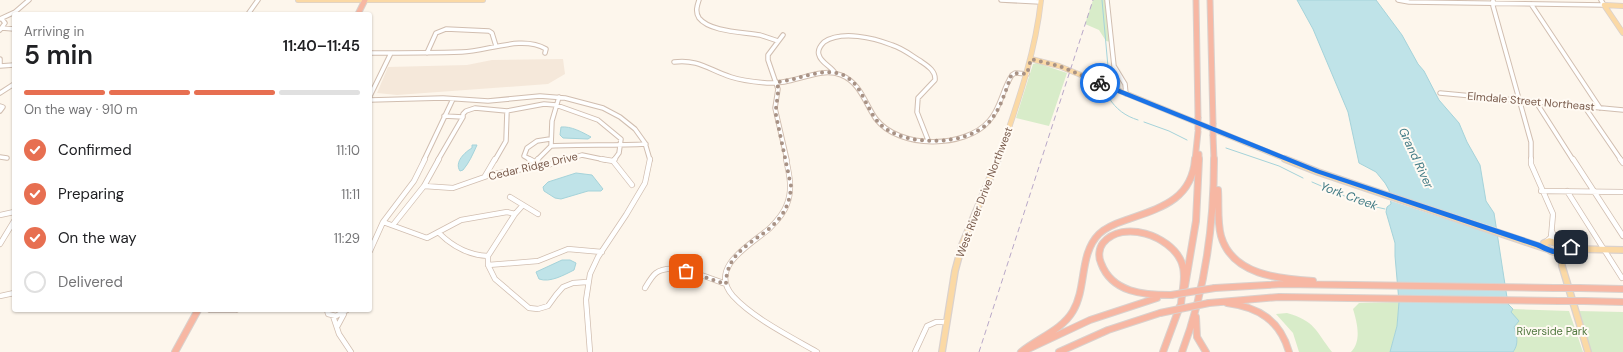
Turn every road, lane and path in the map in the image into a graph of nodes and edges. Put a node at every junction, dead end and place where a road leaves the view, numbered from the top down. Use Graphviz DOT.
graph roads {
  1 [pos="30,0"];
  2 [pos="258,0"];
  3 [pos="298,0"];
  4 [pos="365,0"];
  5 [pos="483,0"];
  6 [pos="699,0"];
  7 [pos="1001,0"];
  8 [pos="1107,0"];
  9 [pos="1196,0"];
  10 [pos="1210,0"];
  11 [pos="1398,0"];
  12 [pos="1602,0"];
  13 [pos="1040,1"];
  14 [pos="1493,2"];
  15 [pos="1531,4"];
  16 [pos="1604,5"];
  17 [pos="1623,6"];
  18 [pos="15,12"];
  19 [pos="249,12"];
  20 [pos="359,12"];
  21 [pos="12,14"];
  22 [pos="1,19"];
  23 [pos="1,29"];
  24 [pos="12,29"];
  25 [pos="1623,33"];
  26 [pos="783,35"];
  27 [pos="778,41"];
  28 [pos="496,46"];
  29 [pos="372,53"];
  30 [pos="391,53"];
  31 [pos="427,53"];
  32 [pos="545,53"];
  33 [pos="0,59"];
  34 [pos="1031,59"];
  35 [pos="674,62"];
  36 [pos="12,65"];
  37 [pos="0,66"];
  38 [pos="835,73"];
  39 [pos="1027,74"];
  40 [pos="777,82"];
  41 [pos="12,85"];
  42 [pos="372,92"];
  43 [pos="0,93"];
  44 [pos="1440,93"];
  45 [pos="1126,94"];
  46 [pos="560,97"];
  47 [pos="452,99"];
  48 [pos="372,100"];
  49 [pos="1519,100"];
  50 [pos="1536,102"];
  51 [pos="556,105"];
  52 [pos="0,106"];
  53 [pos="1584,106"];
  54 [pos="1600,108"];
  55 [pos="1623,110"];
  56 [pos="0,111"];
  57 [pos="507,111"];
  58 [pos="444,116"];
  59 [pos="463,118"];
  60 [pos="1198,131"];
  61 [pos="550,139"];
  62 [pos="928,140"];
  63 [pos="646,144"];
  64 [pos="551,146"];
  65 [pos="620,146"];
  66 [pos="0,158"];
  67 [pos="7,158"];
  68 [pos="613,162"];
  69 [pos="1623,163"];
  70 [pos="535,164"];
  71 [pos="1215,175"];
  72 [pos="485,176"];
  73 [pos="632,185"];
  74 [pos="424,186"];
  75 [pos="1541,190"];
  76 [pos="1567,191"];
  77 [pos="1594,191"];
  78 [pos="1623,192"];
  79 [pos="510,197"];
  80 [pos="523,205"];
  81 [pos="12,212"];
  82 [pos="514,214"];
  83 [pos="538,214"];
  84 [pos="0,215"];
  85 [pos="383,222"];
  86 [pos="12,224"];
  87 [pos="393,225"];
  88 [pos="1552,230"];
  89 [pos="439,233"];
  90 [pos="1623,236"];
  91 [pos="1527,241"];
  92 [pos="1546,241"];
  93 [pos="0,244"];
  94 [pos="1558,244"];
  95 [pos="372,247"];
  96 [pos="1575,249"];
  97 [pos="1549,250"];
  98 [pos="1604,250"];
  99 [pos="1623,250"];
  100 [pos="602,252"];
  101 [pos="1562,252"];
  102 [pos="488,256"];
  103 [pos="488,265"];
  104 [pos="1562,266"];
  105 [pos="1622,278"];
  106 [pos="587,282"];
  107 [pos="726,284"];
  108 [pos="1357,285"];
  109 [pos="645,288"];
  110 [pos="1623,289"];
  111 [pos="12,293"];
  112 [pos="1171,295"];
  113 [pos="0,296"];
  114 [pos="1623,302"];
  115 [pos="1212,303"];
  116 [pos="1181,304"];
  117 [pos="1196,311"];
  118 [pos="197,312"];
  119 [pos="346,312"];
  120 [pos="330,313"];
  121 [pos="946,322"];
  122 [pos="337,328"];
  123 [pos="1061,351"];
  124 [pos="175,352"];
  125 [pos="351,352"];
  126 [pos="590,352"];
  127 [pos="817,352"];
  128 [pos="916,352"];
  129 [pos="942,352"];
  130 [pos="1022,352"];
  131 [pos="1163,352"];
  132 [pos="1182,352"];
  133 [pos="1206,352"];
  134 [pos="1289,352"];
  135 [pos="1588,352"];
  1 -- 18 [label="street"];
  2 -- 19 [label="street"];
  3 -- 4 [label="main road"];
  4 -- 5 [label="main road"];
  4 -- 20 [label="highway"];
  6 -- 27 [label="street"];
  7 -- 13 [label="street"];
  8 -- 45 [label="street"];
  9 -- 60 [label="highway, bridge"];
  10 -- 71 [label="highway, bridge"];
  11 -- 14 [label="street"];
  12 -- 16 [label="street"];
  13 -- 34 [label="main road, West River Drive Northwest"];
  14 -- 15 [label="street"];
  14 -- 49 [label="street"];
  15 -- 16 [label="street"];
  15 -- 54 [label="street"];
  16 -- 17 [label="main road"];
  16 -- 25 [label="main road"];
  21 -- 22 [label="street"];
  22 -- 23 [label="street"];
  23 -- 24 [label="street"];
  26 -- 27 [label="street"];
  27 -- 40 [label="street"];
  28 -- 31 [label="street"];
  28 -- 31 [label="street"];
  28 -- 32 [label="street"];
  29 -- 30 [label="street"];
  30 -- 31 [label="street"];
  30 -- 42 [label="street"];
  33 -- 37 [label="street"];
  34 -- 39 [label="main road, West River Drive Northwest"];
  34 -- 45 [label="main road"];
  35 -- 40 [label="street"];
  36 -- 37 [label="street"];
  38 -- 40 [label="street"];
  38 -- 62 [label="street"];
  38 -- 62 [label="street"];
  39 -- 62 [label="street"];
  39 -- 121 [label="main road, West River Drive Northwest"];
  40 -- 107 [label="street"];
  41 -- 43 [label="street"];
  44 -- 49 [label="street, Elmdale Street Northeast"];
  45 -- 91 [label="main road"];
  46 -- 47 [label="street"];
  46 -- 51 [label="street"];
  46 -- 63 [label="street"];
  47 -- 48 [label="street"];
  47 -- 58 [label="street"];
  49 -- 50 [label="street, Elmdale Street Northeast"];
  49 -- 75 [label="street"];
  50 -- 53 [label="street, Elmdale Street Northeast"];
  50 -- 77 [label="street"];
  51 -- 57 [label="street"];
  51 -- 61 [label="street"];
  51 -- 65 [label="street"];
  52 -- 56 [label="street"];
  53 -- 54 [label="street, Elmdale Street Northeast"];
  53 -- 69 [label="street"];
  54 -- 55 [label="street, Elmdale Street Northeast"];
  57 -- 59 [label="street"];
  57 -- 72 [label="street"];
  58 -- 59 [label="street"];
  58 -- 85 [label="street"];
  59 -- 74 [label="street"];
  60 -- 116 [label="highway"];
  60 -- 130 [label="highway"];
  61 -- 64 [label="street"];
  61 -- 70 [label="street"];
  63 -- 65 [label="street"];
  63 -- 100 [label="street"];
  64 -- 65 [label="street"];
  64 -- 70 [label="street"];
  65 -- 68 [label="street"];
  66 -- 67 [label="street"];
  68 -- 70 [label="street, Cedar Ridge Drive"];
  68 -- 73 [label="street"];
  70 -- 72 [label="street, Cedar Ridge Drive"];
  71 -- 108 [label="highway"];
  71 -- 117 [label="highway"];
  72 -- 74 [label="street, Cedar Ridge Drive"];
  74 -- 87 [label="street"];
  75 -- 76 [label="street"];
  75 -- 88 [label="street"];
  76 -- 77 [label="street"];
  76 -- 98 [label="street"];
  77 -- 78 [label="street"];
  77 -- 90 [label="street"];
  79 -- 80 [label="street"];
  80 -- 82 [label="street"];
  80 -- 83 [label="street"];
  81 -- 84 [label="street"];
  82 -- 89 [label="street"];
  82 -- 102 [label="street"];
  85 -- 87 [label="street"];
  85 -- 95 [label="street"];
  86 -- 93 [label="street"];
  87 -- 89 [label="street"];
  88 -- 92 [label="street"];
  88 -- 94 [label="street"];
  89 -- 102 [label="street"];
  91 -- 92 [label="main road"];
  91 -- 97 [label="main road"];
  92 -- 94 [label="main road"];
  92 -- 97 [label="main road"];
  94 -- 96 [label="main road"];
  94 -- 101 [label="main road"];
  96 -- 98 [label="main road"];
  96 -- 101 [label="main road"];
  97 -- 101 [label="main road"];
  97 -- 104 [label="main road"];
  98 -- 99 [label="main road"];
  98 -- 105 [label="street"];
  100 -- 103 [label="street"];
  100 -- 106 [label="street"];
  101 -- 104 [label="main road"];
  102 -- 103 [label="street"];
  103 -- 106 [label="street"];
  104 -- 135 [label="main road"];
  106 -- 126 [label="street"];
  107 -- 109 [label="street"];
  107 -- 127 [label="street"];
  108 -- 110 [label="highway, bridge"];
  108 -- 112 [label="highway, bridge"];
  111 -- 113 [label="street"];
  112 -- 116 [label="highway"];
  112 -- 130 [label="highway"];
  114 -- 115 [label="highway, bridge"];
  115 -- 123 [label="highway, bridge"];
  115 -- 134 [label="highway"];
  116 -- 131 [label="highway"];
  117 -- 132 [label="highway"];
  117 -- 133 [label="highway"];
  118 -- 124 [label="highway"];
  119 -- 120 [label="street"];
  119 -- 122 [label="street"];
  120 -- 122 [label="street"];
  121 -- 128 [label="street"];
  121 -- 129 [label="main road, West River Drive Northwest"];
  122 -- 125 [label="street"];
}
